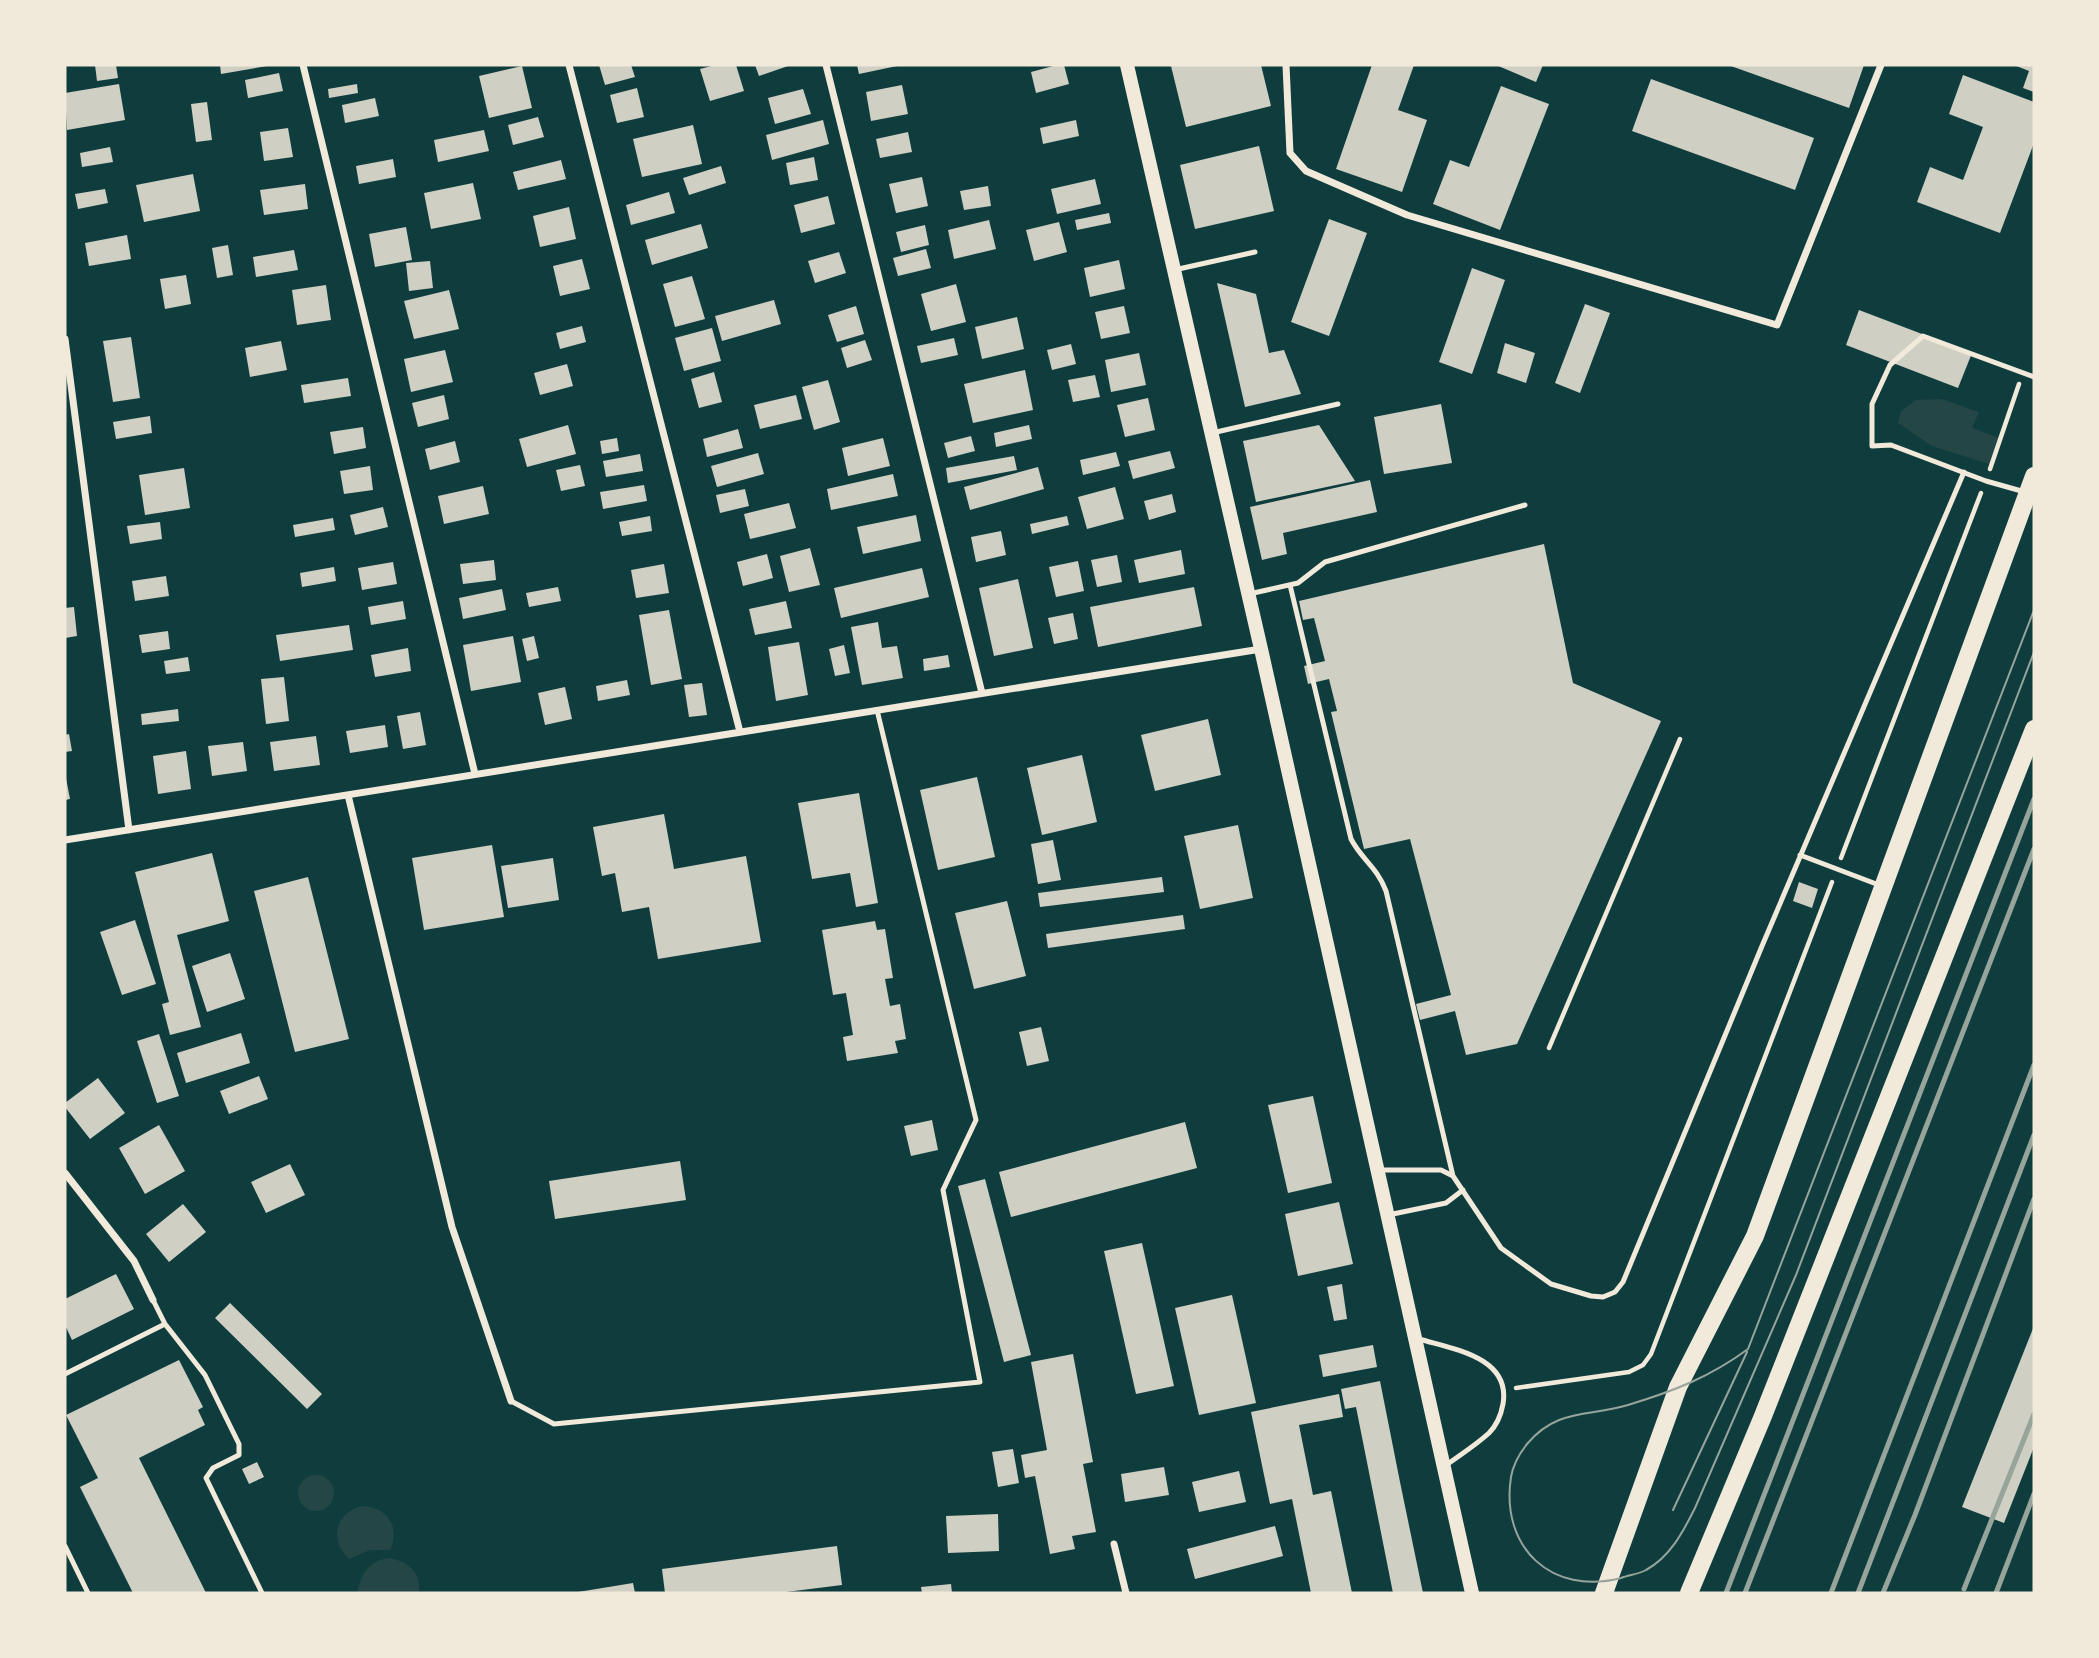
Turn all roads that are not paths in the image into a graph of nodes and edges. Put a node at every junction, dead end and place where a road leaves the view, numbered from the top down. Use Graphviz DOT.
graph roads {
  1 [pos="303,65"];
  2 [pos="569,65"];
  3 [pos="826,65"];
  4 [pos="1127,65"];
  5 [pos="1286,65"];
  6 [pos="1881,65"];
  7 [pos="1255,252"];
  8 [pos="1174,270"];
  9 [pos="65,339"];
  10 [pos="2034,377"];
  11 [pos="1338,404"];
  12 [pos="1212,433"];
  13 [pos="1964,472"];
  14 [pos="2031,485"];
  15 [pos="1525,505"];
  16 [pos="1290,585"];
  17 [pos="1249,594"];
  18 [pos="1261,649"];
  19 [pos="982,693"];
  20 [pos="877,710"];
  21 [pos="2034,729"];
  22 [pos="740,732"];
  23 [pos="475,774"];
  24 [pos="348,795"];
  25 [pos="129,830"];
  26 [pos="65,840"];
  27 [pos="1800,855"];
  28 [pos="1884,887"];
  29 [pos="1378,1170"];
  30 [pos="65,1173"];
  31 [pos="1453,1176"];
  32 [pos="1463,1190"];
  33 [pos="1388,1215"];
  34 [pos="153,1300"];
  35 [pos="166,1324"];
  36 [pos="1415,1338"];
  37 [pos="65,1374"];
  38 [pos="510,1401"];
  39 [pos="1443,1467"];
  40 [pos="1114,1544"];
  41 [pos="65,1546"];
  42 [pos="88,1593"];
  43 [pos="261,1593"];
  44 [pos="1126,1593"];
  45 [pos="1472,1593"];
  46 [pos="1604,1593"];
  47 [pos="1689,1593"];
  1 -- 23 [label="street"];
  2 -- 22 [label="street"];
  3 -- 19 [label="street"];
  4 -- 8 [label="main road"];
  5 -- 6 [label="street"];
  7 -- 8 [label="lane"];
  8 -- 12 [label="main road"];
  9 -- 25 [label="street"];
  10 -- 13 [label="lane"];
  11 -- 12 [label="lane"];
  12 -- 17 [label="main road"];
  13 -- 14 [label="lane"];
  13 -- 27 [label="lane"];
  14 -- 28 [label="main road"];
  15 -- 16 [label="lane"];
  16 -- 17 [label="lane"];
  16 -- 31 [label="lane"];
  17 -- 18 [label="main road"];
  18 -- 19 [label="street"];
  18 -- 29 [label="main road"];
  19 -- 20 [label="street"];
  20 -- 22 [label="street"];
  20 -- 38 [label="lane"];
  21 -- 47 [label="main road"];
  22 -- 23 [label="street"];
  23 -- 24 [label="street"];
  24 -- 25 [label="street"];
  24 -- 38 [label="street"];
  25 -- 26 [label="street"];
  27 -- 28 [label="lane"];
  27 -- 32 [label="lane"];
  28 -- 46 [label="main road"];
  29 -- 31 [label="lane"];
  29 -- 33 [label="main road"];
  30 -- 34 [label="street"];
  31 -- 32 [label="lane"];
  32 -- 33 [label="lane"];
  33 -- 36 [label="main road"];
  34 -- 35 [label="lane"];
  35 -- 37 [label="lane"];
  35 -- 43 [label="lane"];
  36 -- 39 [label="main road"];
  36 -- 39 [label="lane"];
  39 -- 45 [label="main road"];
  40 -- 44 [label="street"];
  41 -- 42 [label="lane"];
}
